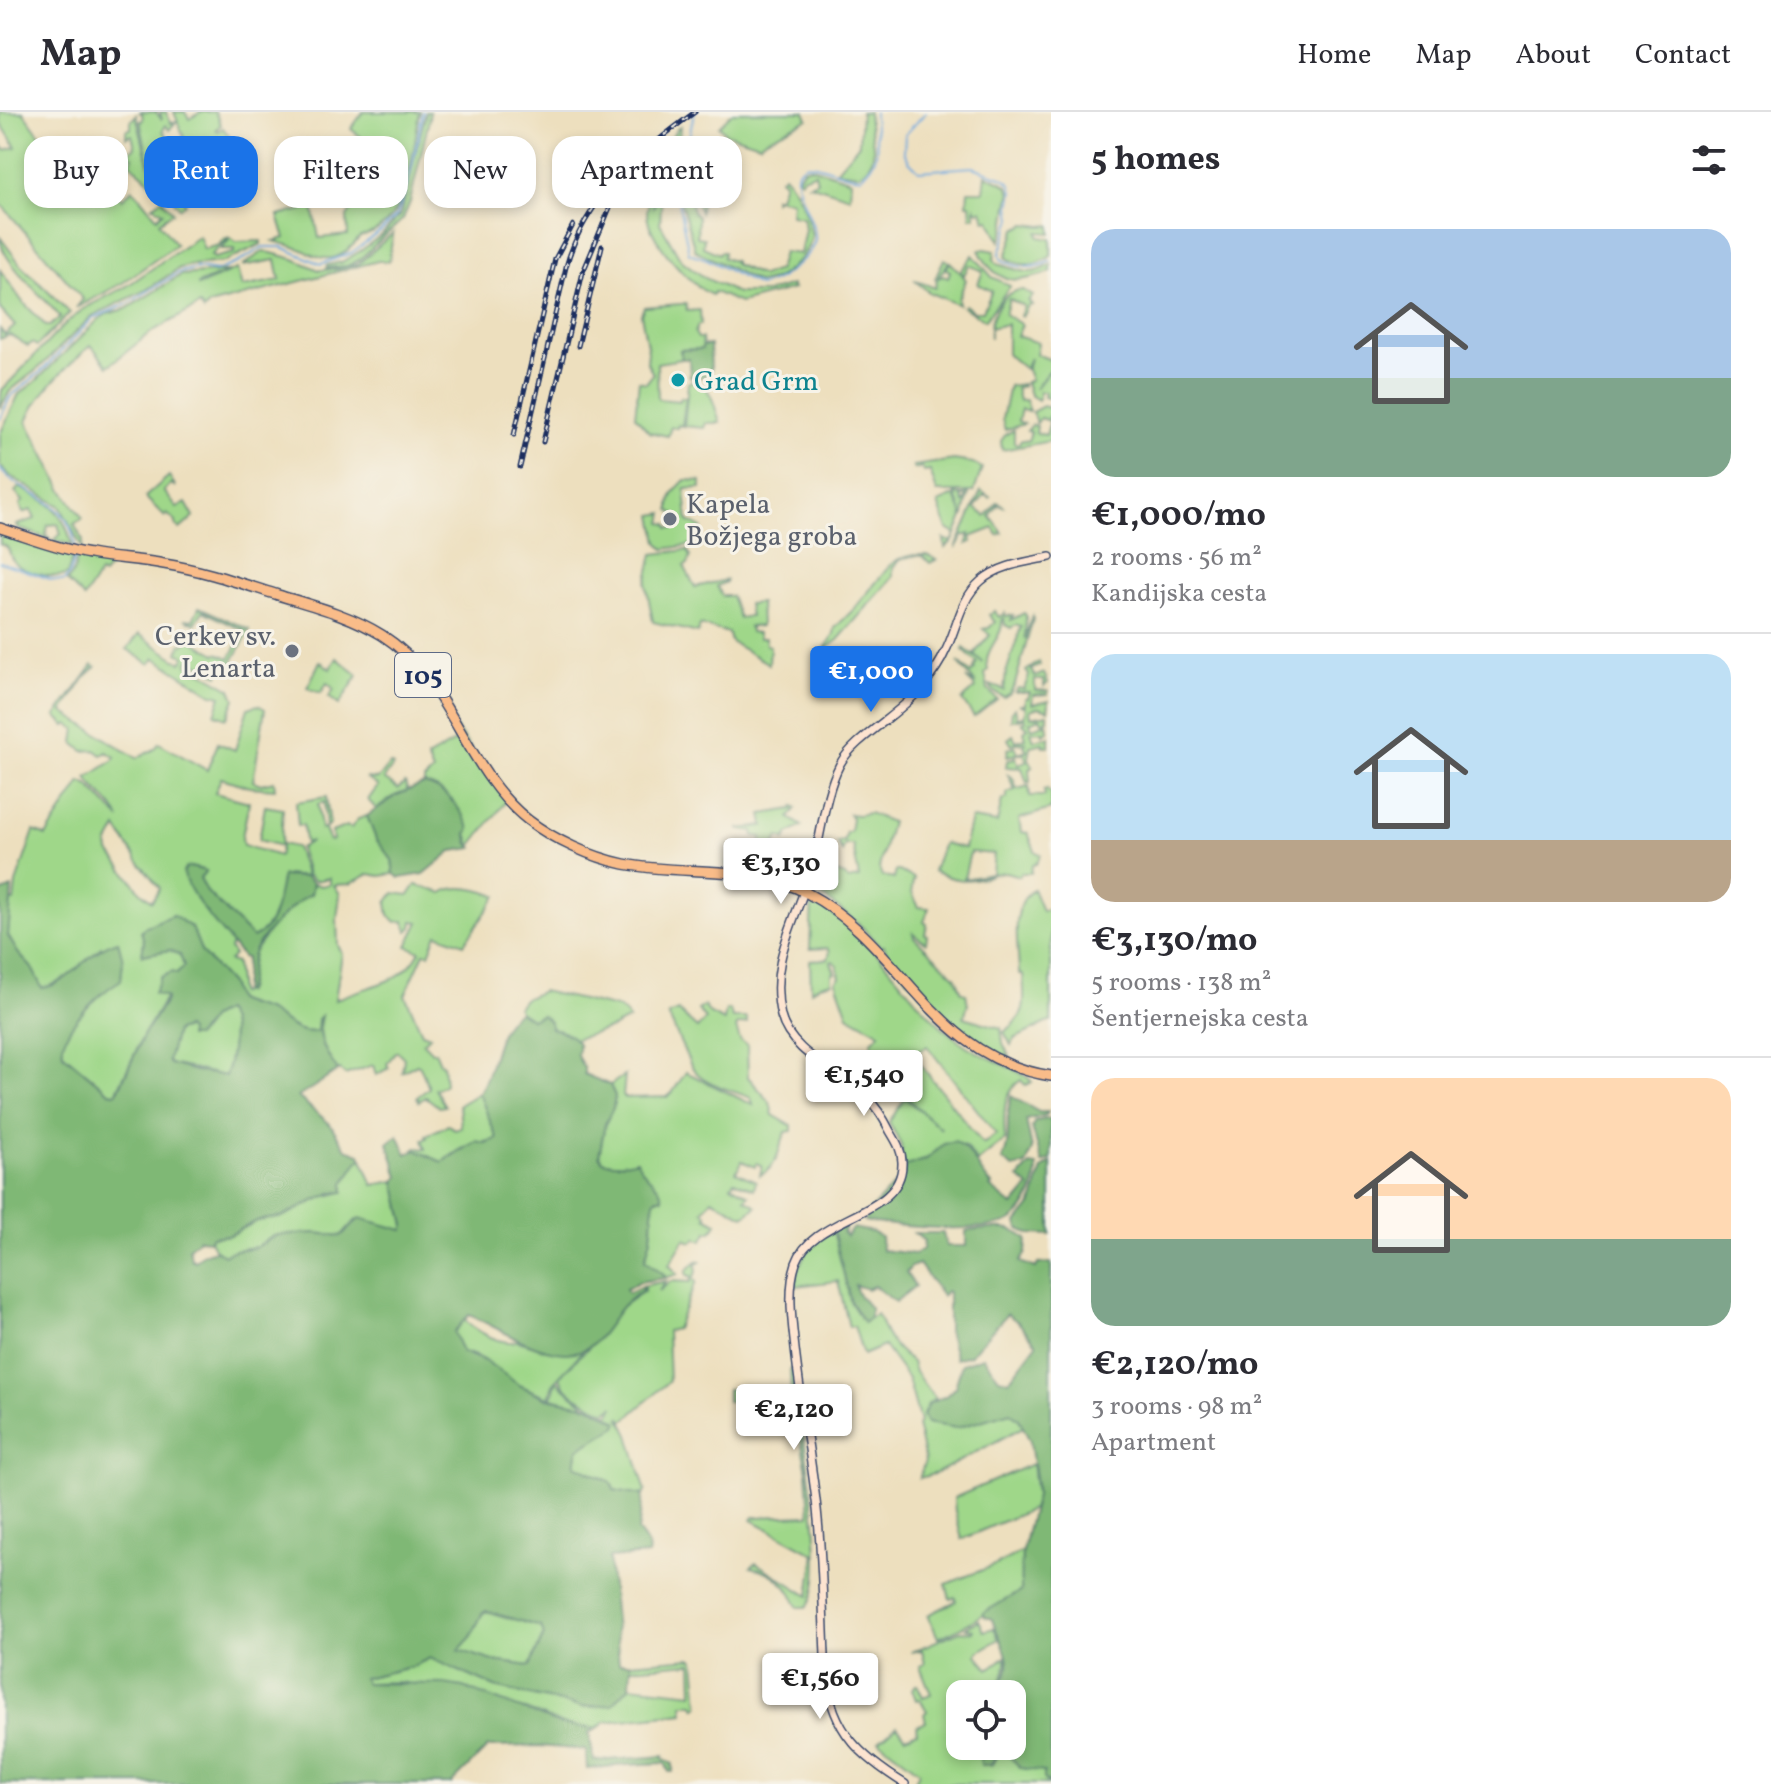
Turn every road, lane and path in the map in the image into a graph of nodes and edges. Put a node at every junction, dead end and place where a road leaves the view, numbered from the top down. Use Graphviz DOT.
graph roads {
  1 [pos="0,528"];
  2 [pos="1051,556"];
  3 [pos="804,891"];
  4 [pos="1051,1076"];
  5 [pos="905,1784"];
  1 -- 3 [label="main road, 105"];
  2 -- 3 [label="main road"];
  3 -- 4 [label="main road, 105"];
  3 -- 5 [label="main road"];
}
